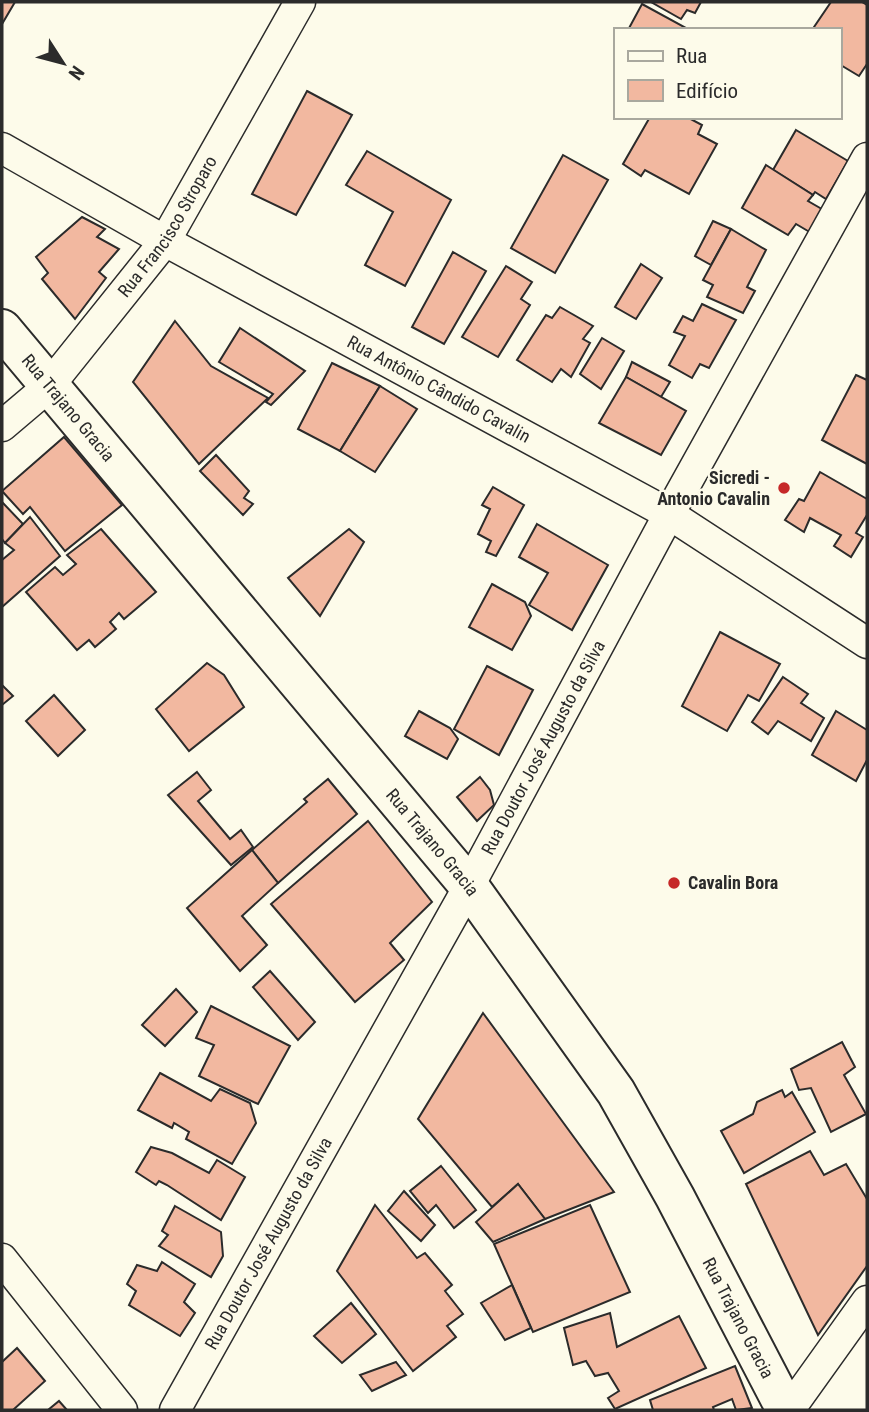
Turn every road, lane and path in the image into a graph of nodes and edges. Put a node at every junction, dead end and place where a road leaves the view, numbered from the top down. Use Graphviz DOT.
graph roads {
  1 [pos="300,2"];
  2 [pos="2,148"];
  3 [pos="867,158"];
  4 [pos="165,241"];
  5 [pos="2,329"];
  6 [pos="48,387"];
  7 [pos="2,426"];
  8 [pos="669,514"];
  9 [pos="867,643"];
  10 [pos="469,886"];
  11 [pos="2,1259"];
  12 [pos="867,1301"];
  13 [pos="122,1410"];
  14 [pos="175,1410"];
  15 [pos="787,1410"];
  1 -- 4 [label="street, Rua Francisco Stroparo"];
  2 -- 4 [label="street, Rua Antônio Cândido Cavalin"];
  3 -- 8 [label="street, Rua Doutor José Augusto da Silva"];
  4 -- 6 [label="street, Rua Francisco Stroparo"];
  4 -- 8 [label="street, Rua Antônio Cândido Cavalin"];
  5 -- 6 [label="main road, Rua Trajano Gracia"];
  6 -- 7 [label="street, Rua Francisco Stroparo"];
  6 -- 10 [label="main road, Rua Trajano Gracia"];
  8 -- 9 [label="street, Rua Antônio Cândido Cavalin"];
  8 -- 10 [label="street, Rua Doutor José Augusto da Silva"];
  10 -- 14 [label="street, Rua Doutor José Augusto da Silva"];
  10 -- 15 [label="main road, Rua Trajano Gracia"];
  11 -- 13 [label="street"];
  12 -- 15 [label="street"];
}
